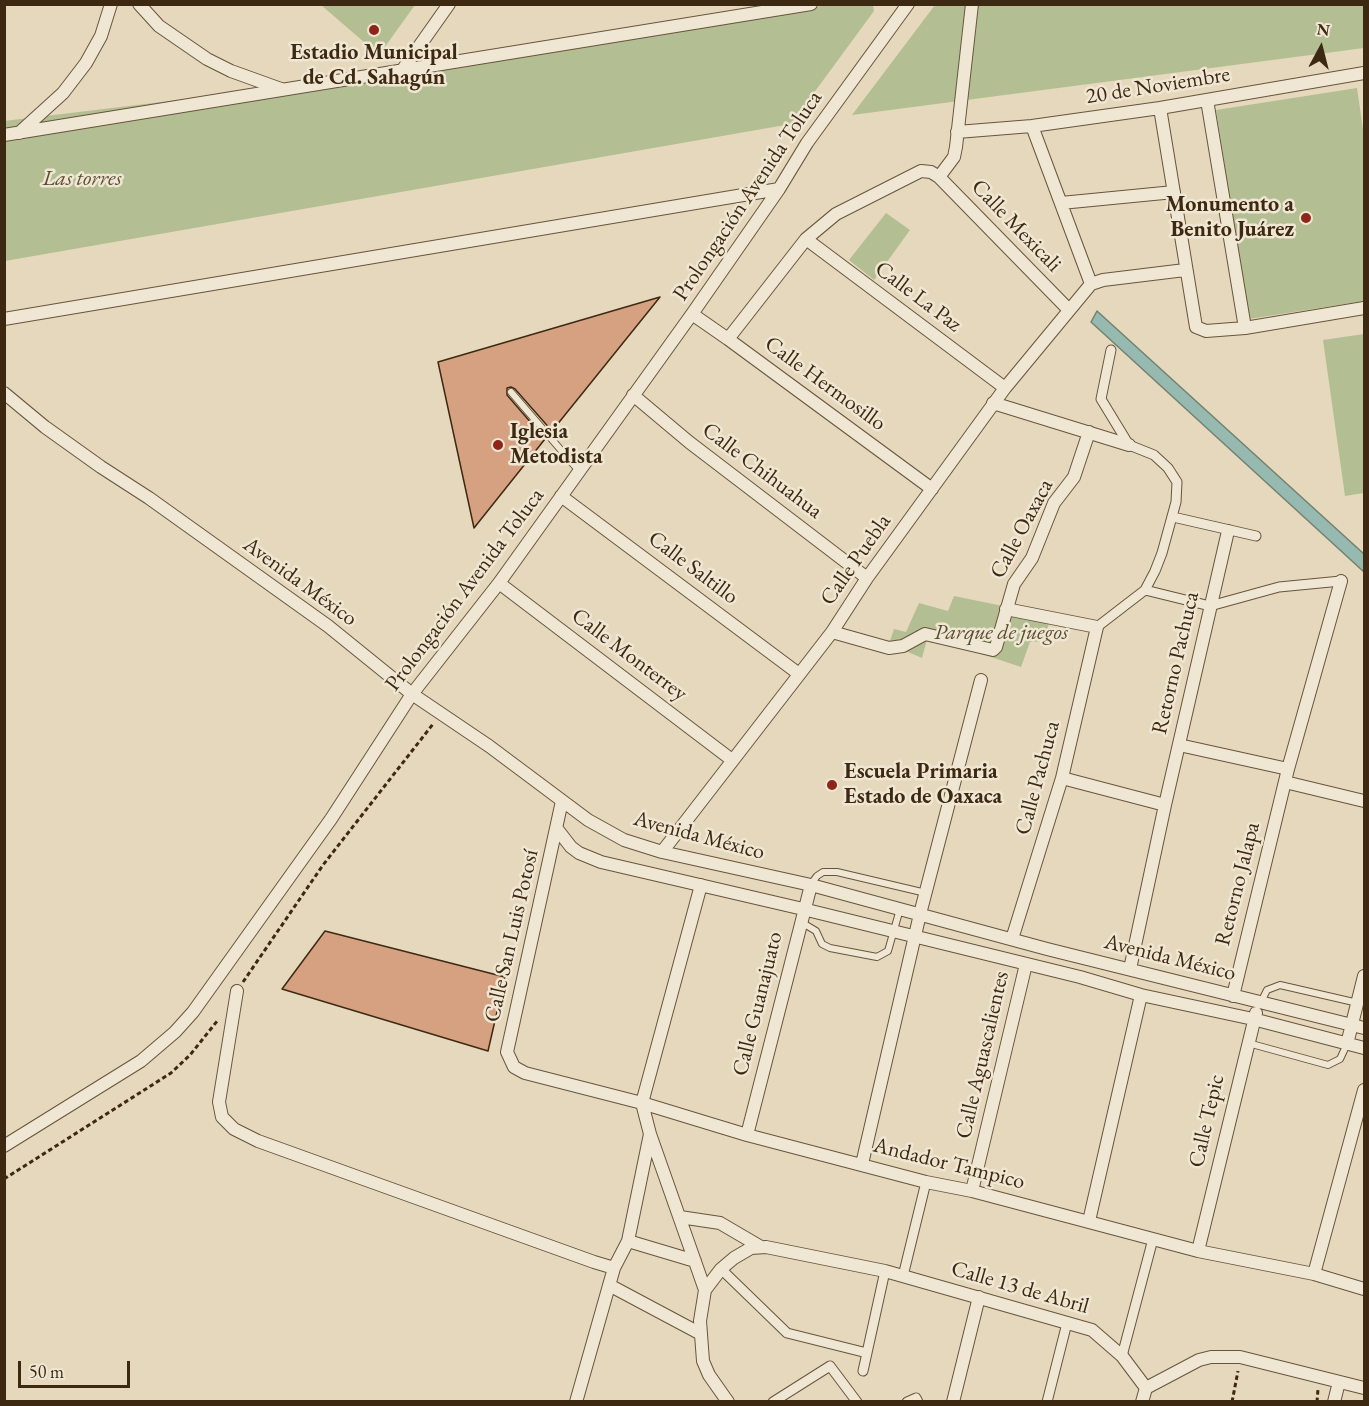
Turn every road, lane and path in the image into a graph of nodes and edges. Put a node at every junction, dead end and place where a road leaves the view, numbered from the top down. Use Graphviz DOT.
graph roads {
  1 [pos="111,4"];
  2 [pos="139,4"];
  3 [pos="448,4"];
  4 [pos="811,4"];
  5 [pos="908,4"];
  6 [pos="972,4"];
  7 [pos="400,72"];
  8 [pos="1365,73"];
  9 [pos="282,90"];
  10 [pos="1207,100"];
  11 [pos="1160,108"];
  12 [pos="1032,126"];
  13 [pos="957,132"];
  14 [pos="18,134"];
  15 [pos="4,135"];
  16 [pos="938,174"];
  17 [pos="779,189"];
  18 [pos="1174,192"];
  19 [pos="1061,203"];
  20 [pos="806,239"];
  21 [pos="1185,270"];
  22 [pos="1080,297"];
  23 [pos="1365,308"];
  24 [pos="692,314"];
  25 [pos="4,319"];
  26 [pos="1245,328"];
  27 [pos="728,339"];
  28 [pos="1112,350"];
  29 [pos="1005,388"];
  30 [pos="511,392"];
  31 [pos="4,393"];
  32 [pos="633,395"];
  33 [pos="993,404"];
  34 [pos="1089,432"];
  35 [pos="1129,445"];
  36 [pos="579,471"];
  37 [pos="932,489"];
  38 [pos="561,496"];
  39 [pos="1173,517"];
  40 [pos="1228,531"];
  41 [pos="1256,536"];
  42 [pos="867,578"];
  43 [pos="1341,581"];
  44 [pos="499,583"];
  45 [pos="1144,590"];
  46 [pos="1210,606"];
  47 [pos="1006,609"];
  48 [pos="1097,627"];
  49 [pos="832,632"];
  50 [pos="799,674"];
  51 [pos="981,681"];
  52 [pos="412,694"];
  53 [pos="441,714"];
  54 [pos="1179,745"];
  55 [pos="732,760"];
  56 [pos="1287,769"];
  57 [pos="1062,778"];
  58 [pos="1285,782"];
  59 [pos="562,801"];
  60 [pos="1365,801"];
  61 [pos="1165,805"];
  62 [pos="557,829"];
  63 [pos="662,852"];
  64 [pos="701,885"];
  65 [pos="811,885"];
  66 [pos="926,893"];
  67 [pos="803,909"];
  68 [pos="900,909"];
  69 [pos="920,914"];
  70 [pos="800,922"];
  71 [pos="894,932"];
  72 [pos="916,938"];
  73 [pos="1012,939"];
  74 [pos="1026,964"];
  75 [pos="1130,969"];
  76 [pos="1365,976"];
  77 [pos="237,991"];
  78 [pos="1141,995"];
  79 [pos="1233,996"];
  80 [pos="1260,1002"];
  81 [pos="1358,1003"];
  82 [pos="220,1016"];
  83 [pos="1253,1019"];
  84 [pos="1359,1026"];
  85 [pos="1248,1043"];
  86 [pos="1347,1044"];
  87 [pos="1365,1048"];
  88 [pos="525,1073"];
  89 [pos="1365,1090"];
  90 [pos="642,1103"];
  91 [pos="650,1134"];
  92 [pos="747,1135"];
  93 [pos="4,1146"];
  94 [pos="862,1164"];
  95 [pos="4,1179"];
  96 [pos="926,1182"];
  97 [pos="972,1191"];
  98 [pos="680,1217"];
  99 [pos="1089,1221"];
  100 [pos="1153,1239"];
  101 [pos="628,1241"];
  102 [pos="762,1247"];
  103 [pos="1198,1251"];
  104 [pos="695,1261"];
  105 [pos="614,1268"];
  106 [pos="721,1269"];
  107 [pos="885,1271"];
  108 [pos="1314,1274"];
  109 [pos="903,1276"];
  110 [pos="609,1285"];
  111 [pos="1365,1289"];
  112 [pos="705,1290"];
  113 [pos="979,1297"];
  114 [pos="1067,1323"];
  115 [pos="701,1334"];
  116 [pos="867,1353"];
  117 [pos="1122,1356"];
  118 [pos="1240,1357"];
  119 [pos="863,1371"];
  120 [pos="1339,1382"];
  121 [pos="1146,1388"];
  122 [pos="1318,1388"];
  123 [pos="1365,1388"];
  124 [pos="576,1401"];
  125 [pos="728,1401"];
  126 [pos="773,1401"];
  127 [pos="857,1401"];
  128 [pos="953,1401"];
  129 [pos="1047,1401"];
  130 [pos="1142,1401"];
  131 [pos="1232,1401"];
  132 [pos="1317,1401"];
  133 [pos="1334,1401"];
  1 -- 14 [label="street"];
  2 -- 9 [label="street"];
  3 -- 7 [label="street"];
  4 -- 7 [label="street"];
  5 -- 17 [label="street, Prolongación Avenida Toluca"];
  6 -- 13 [label="street"];
  7 -- 9 [label="street"];
  8 -- 10 [label="street, 20 de Noviembre"];
  9 -- 14 [label="street"];
  10 -- 11 [label="street, 20 de Noviembre"];
  10 -- 26 [label="street"];
  11 -- 12 [label="street, 20 de Noviembre"];
  11 -- 18 [label="street"];
  12 -- 13 [label="street, 20 de Noviembre"];
  12 -- 19 [label="street"];
  13 -- 16 [label="street"];
  14 -- 15 [label="street"];
  16 -- 20 [label="street"];
  16 -- 22 [label="street, Calle Mexicali"];
  17 -- 24 [label="street, Prolongación Avenida Toluca"];
  17 -- 25 [label="street"];
  18 -- 19 [label="street"];
  18 -- 21 [label="street"];
  19 -- 22 [label="street"];
  20 -- 27 [label="street"];
  20 -- 29 [label="street, Calle La Paz"];
  21 -- 22 [label="street"];
  21 -- 26 [label="street"];
  22 -- 29 [label="street, Calle Puebla"];
  23 -- 26 [label="street"];
  24 -- 27 [label="street, Calle Hermosillo"];
  24 -- 32 [label="street, Prolongación Avenida Toluca"];
  27 -- 37 [label="street, Calle Hermosillo"];
  28 -- 35 [label="street"];
  29 -- 33 [label="street, Calle Puebla"];
  30 -- 36 [label="lane"];
  31 -- 52 [label="street, Avenida México"];
  32 -- 36 [label="street, Prolongación Avenida Toluca"];
  32 -- 42 [label="street, Calle Chihuahua"];
  33 -- 34 [label="street"];
  33 -- 37 [label="street, Calle Puebla"];
  34 -- 35 [label="street"];
  34 -- 47 [label="street, Calle Oaxaca"];
  35 -- 39 [label="street"];
  36 -- 38 [label="street, Prolongación Avenida Toluca"];
  37 -- 42 [label="street, Calle Puebla"];
  38 -- 44 [label="street, Prolongación Avenida Toluca"];
  38 -- 50 [label="street, Calle Saltillo"];
  39 -- 40 [label="street"];
  39 -- 45 [label="street"];
  40 -- 41 [label="street"];
  40 -- 46 [label="street, Retorno Pachuca"];
  42 -- 49 [label="street, Calle Puebla"];
  43 -- 46 [label="street"];
  43 -- 56 [label="street, Retorno Jalapa"];
  44 -- 52 [label="street, Prolongación Avenida Toluca"];
  44 -- 55 [label="street, Calle Monterrey"];
  45 -- 46 [label="street"];
  45 -- 48 [label="street"];
  46 -- 54 [label="street, Retorno Pachuca"];
  47 -- 48 [label="street"];
  47 -- 49 [label="street, Calle Oaxaca"];
  48 -- 57 [label="street, Calle Pachuca"];
  49 -- 50 [label="street, Calle Puebla"];
  50 -- 55 [label="street, Calle Puebla"];
  51 -- 66 [label="street"];
  52 -- 53 [label="street, Avenida México"];
  52 -- 93 [label="street, Prolongación Avenida Toluca"];
  53 -- 59 [label="street, Avenida México"];
  53 -- 77 [label="path"];
  54 -- 56 [label="street"];
  54 -- 61 [label="street, Retorno Pachuca"];
  55 -- 63 [label="street, Calle Puebla"];
  56 -- 58 [label="street, Retorno Jalapa"];
  57 -- 61 [label="street"];
  57 -- 73 [label="street, Calle Pachuca"];
  58 -- 60 [label="street"];
  58 -- 79 [label="street, Retorno Jalapa"];
  59 -- 62 [label="street, Calle San Luis Potosí"];
  59 -- 63 [label="street, Avenida México"];
  61 -- 75 [label="street, Retorno Pachuca"];
  62 -- 64 [label="street, Avenida México"];
  62 -- 88 [label="street, Calle San Luis Potosí"];
  63 -- 65 [label="street, Avenida México"];
  64 -- 67 [label="street, Avenida México"];
  64 -- 90 [label="street"];
  65 -- 66 [label="lane"];
  65 -- 67 [label="street, Calle Guanajuato"];
  65 -- 68 [label="street, Avenida México"];
  66 -- 69 [label="street"];
  67 -- 70 [label="street, Calle Guanajuato"];
  67 -- 71 [label="street, Avenida México"];
  68 -- 69 [label="street, Avenida México"];
  68 -- 71 [label="lane"];
  69 -- 72 [label="street"];
  69 -- 73 [label="street, Avenida México"];
  70 -- 71 [label="lane"];
  70 -- 92 [label="street, Calle Guanajuato"];
  71 -- 72 [label="street, Avenida México"];
  72 -- 74 [label="street, Avenida México"];
  72 -- 94 [label="street"];
  73 -- 75 [label="street, Avenida México"];
  74 -- 78 [label="street, Avenida México"];
  74 -- 97 [label="street, Calle Aguascalientes"];
  75 -- 79 [label="street, Avenida México"];
  76 -- 81 [label="street"];
  77 -- 105 [label="street"];
  78 -- 83 [label="street, Avenida México"];
  78 -- 99 [label="street"];
  79 -- 80 [label="street, Avenida México"];
  80 -- 81 [label="lane"];
  80 -- 83 [label="street, Calle Tepic"];
  80 -- 84 [label="street, Avenida México"];
  81 -- 84 [label="street"];
  82 -- 95 [label="path"];
  83 -- 85 [label="street, Calle Tepic"];
  83 -- 86 [label="street, Avenida México"];
  84 -- 86 [label="street"];
  85 -- 86 [label="lane"];
  85 -- 103 [label="street, Calle Tepic"];
  86 -- 87 [label="street, Avenida México"];
  88 -- 90 [label="street, Andador Tampico"];
  89 -- 108 [label="street"];
  90 -- 91 [label="street"];
  90 -- 92 [label="street, Andador Tampico"];
  91 -- 98 [label="street"];
  91 -- 101 [label="street"];
  92 -- 94 [label="street, Andador Tampico"];
  94 -- 96 [label="street, Andador Tampico"];
  96 -- 97 [label="street, Andador Tampico"];
  96 -- 109 [label="street"];
  97 -- 99 [label="street, Andador Tampico"];
  98 -- 102 [label="street"];
  98 -- 104 [label="street"];
  99 -- 100 [label="street, Andador Tampico"];
  100 -- 103 [label="street, Andador Tampico"];
  100 -- 117 [label="street"];
  101 -- 104 [label="street"];
  101 -- 105 [label="street"];
  102 -- 106 [label="street"];
  102 -- 107 [label="street, Calle 13 de Abril"];
  103 -- 108 [label="street, Andador Tampico"];
  104 -- 112 [label="street"];
  105 -- 110 [label="street"];
  106 -- 112 [label="street"];
  106 -- 116 [label="street"];
  107 -- 109 [label="street, Calle 13 de Abril"];
  107 -- 116 [label="street"];
  108 -- 111 [label="street, Andador Tampico"];
  109 -- 113 [label="street, Calle 13 de Abril"];
  110 -- 115 [label="street"];
  110 -- 124 [label="street"];
  112 -- 115 [label="street"];
  113 -- 114 [label="street, Calle 13 de Abril"];
  113 -- 128 [label="street"];
  114 -- 117 [label="street, Calle 13 de Abril"];
  114 -- 129 [label="street"];
  115 -- 125 [label="street"];
  116 -- 119 [label="street"];
  117 -- 121 [label="street, Calle 13 de Abril"];
  118 -- 120 [label="street"];
  118 -- 121 [label="street"];
  118 -- 131 [label="path"];
  120 -- 123 [label="street"];
  120 -- 133 [label="street"];
  121 -- 130 [label="street"];
  122 -- 132 [label="path"];
  126 -- 127 [label="street"];
}
